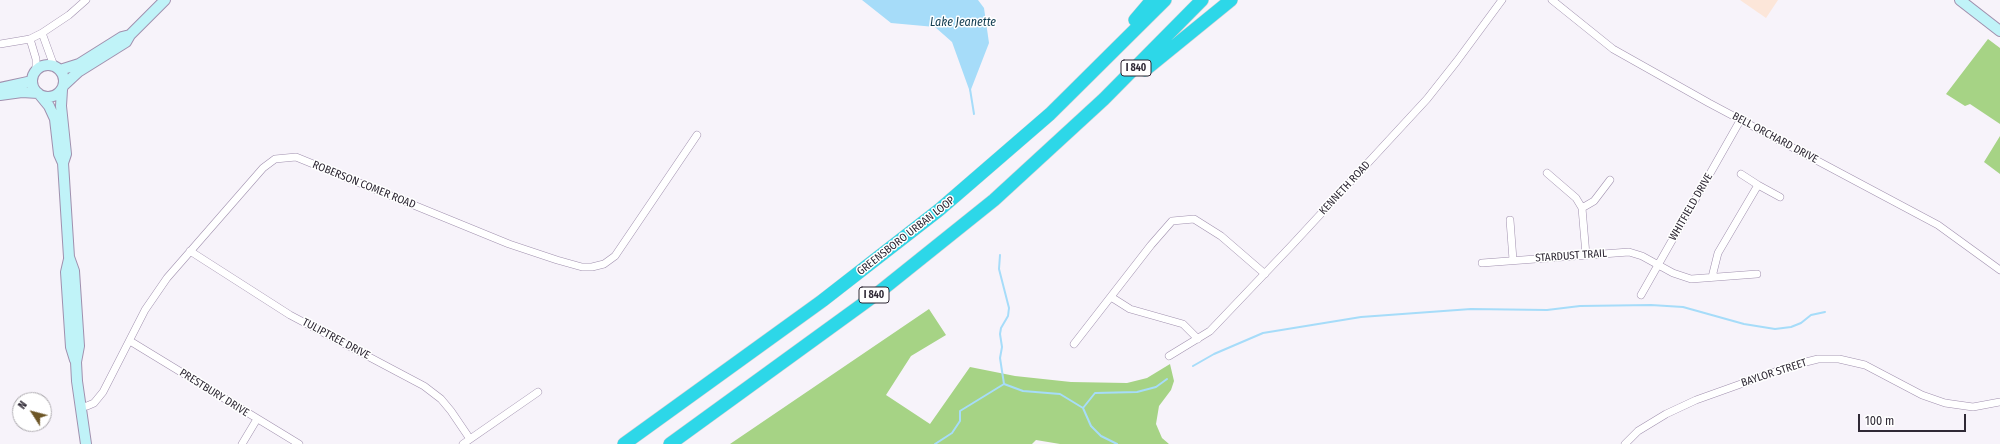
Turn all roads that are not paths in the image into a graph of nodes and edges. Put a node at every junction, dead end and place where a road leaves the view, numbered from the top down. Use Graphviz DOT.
graph roads {
  1 [pos="86,0"];
  2 [pos="165,0"];
  3 [pos="1152,0"];
  4 [pos="1165,0"];
  5 [pos="1202,0"];
  6 [pos="1230,0"];
  7 [pos="1502,0"];
  8 [pos="1552,0"];
  9 [pos="1960,0"];
  10 [pos="2000,31"];
  11 [pos="42,33"];
  12 [pos="130,35"];
  13 [pos="30,39"];
  14 [pos="0,44"];
  15 [pos="57,68"];
  16 [pos="36,71"];
  17 [pos="1086,80"];
  18 [pos="32,81"];
  19 [pos="0,88"];
  20 [pos="63,88"];
  21 [pos="39,94"];
  22 [pos="0,96"];
  23 [pos="1741,119"];
  24 [pos="1068,134"];
  25 [pos="698,135"];
  26 [pos="63,163"];
  27 [pos="1547,173"];
  28 [pos="1741,174"];
  29 [pos="1610,180"];
  30 [pos="1758,185"];
  31 [pos="1780,197"];
  32 [pos="1582,208"];
  33 [pos="1510,220"];
  34 [pos="190,251"];
  35 [pos="1586,256"];
  36 [pos="1513,260"];
  37 [pos="1482,263"];
  38 [pos="1658,265"];
  39 [pos="2000,270"];
  40 [pos="1265,274"];
  41 [pos="1757,274"];
  42 [pos="1712,277"];
  43 [pos="1641,295"];
  44 [pos="1111,297"];
  45 [pos="1198,339"];
  46 [pos="130,341"];
  47 [pos="1074,344"];
  48 [pos="1169,356"];
  49 [pos="538,392"];
  50 [pos="2000,402"];
  51 [pos="80,407"];
  52 [pos="257,419"];
  53 [pos="470,439"];
  54 [pos="86,444"];
  55 [pos="242,444"];
  56 [pos="299,444"];
  57 [pos="463,444"];
  58 [pos="624,444"];
  59 [pos="670,444"];
  60 [pos="1625,444"];
  1 -- 11 [label="street"];
  2 -- 12 [label="street"];
  3 -- 17 [label="highway"];
  4 -- 17 [label="highway, GREENSBORO URBAN LOOP / I 840"];
  5 -- 24 [label="highway, I 840"];
  6 -- 24 [label="highway"];
  7 -- 40 [label="street, KENNETH ROAD"];
  8 -- 23 [label="street, BELL ORCHARD DRIVE"];
  9 -- 10 [label="street"];
  11 -- 13 [label="street"];
  11 -- 15 [label="street"];
  12 -- 15 [label="street"];
  12 -- 20 [label="street"];
  13 -- 14 [label="street"];
  13 -- 16 [label="street"];
  15 -- 16 [label="street"];
  15 -- 20 [label="street"];
  16 -- 18 [label="street"];
  17 -- 58 [label="highway, GREENSBORO URBAN LOOP / I 840"];
  18 -- 19 [label="street"];
  18 -- 21 [label="street"];
  20 -- 21 [label="street"];
  20 -- 26 [label="street"];
  21 -- 22 [label="street"];
  21 -- 26 [label="street"];
  23 -- 38 [label="street, WHITFIELD DRIVE"];
  23 -- 39 [label="street, BELL ORCHARD DRIVE"];
  24 -- 59 [label="highway, I 840"];
  25 -- 34 [label="street, ROBERSON COMER ROAD"];
  26 -- 51 [label="street"];
  27 -- 32 [label="street"];
  28 -- 30 [label="street"];
  29 -- 32 [label="street"];
  30 -- 31 [label="street"];
  30 -- 42 [label="street"];
  32 -- 35 [label="street"];
  33 -- 36 [label="street"];
  34 -- 46 [label="street, ROBERSON COMER ROAD"];
  34 -- 53 [label="street, TULIPTREE DRIVE"];
  35 -- 36 [label="street, STARDUST TRAIL"];
  35 -- 38 [label="street, STARDUST TRAIL"];
  36 -- 37 [label="street, STARDUST TRAIL"];
  38 -- 42 [label="street, STARDUST TRAIL"];
  38 -- 43 [label="street, WHITFIELD DRIVE"];
  40 -- 44 [label="street"];
  40 -- 45 [label="street, KENNETH ROAD"];
  41 -- 42 [label="street, STARDUST TRAIL"];
  44 -- 45 [label="street"];
  44 -- 47 [label="street"];
  45 -- 48 [label="street, KENNETH ROAD"];
  46 -- 51 [label="street, ROBERSON COMER ROAD"];
  46 -- 52 [label="street, PRESTBURY DRIVE"];
  49 -- 53 [label="street"];
  50 -- 60 [label="street, BAYLOR STREET"];
  51 -- 54 [label="street"];
  52 -- 55 [label="street"];
  52 -- 56 [label="street, PRESTBURY DRIVE"];
  53 -- 57 [label="street"];
}
